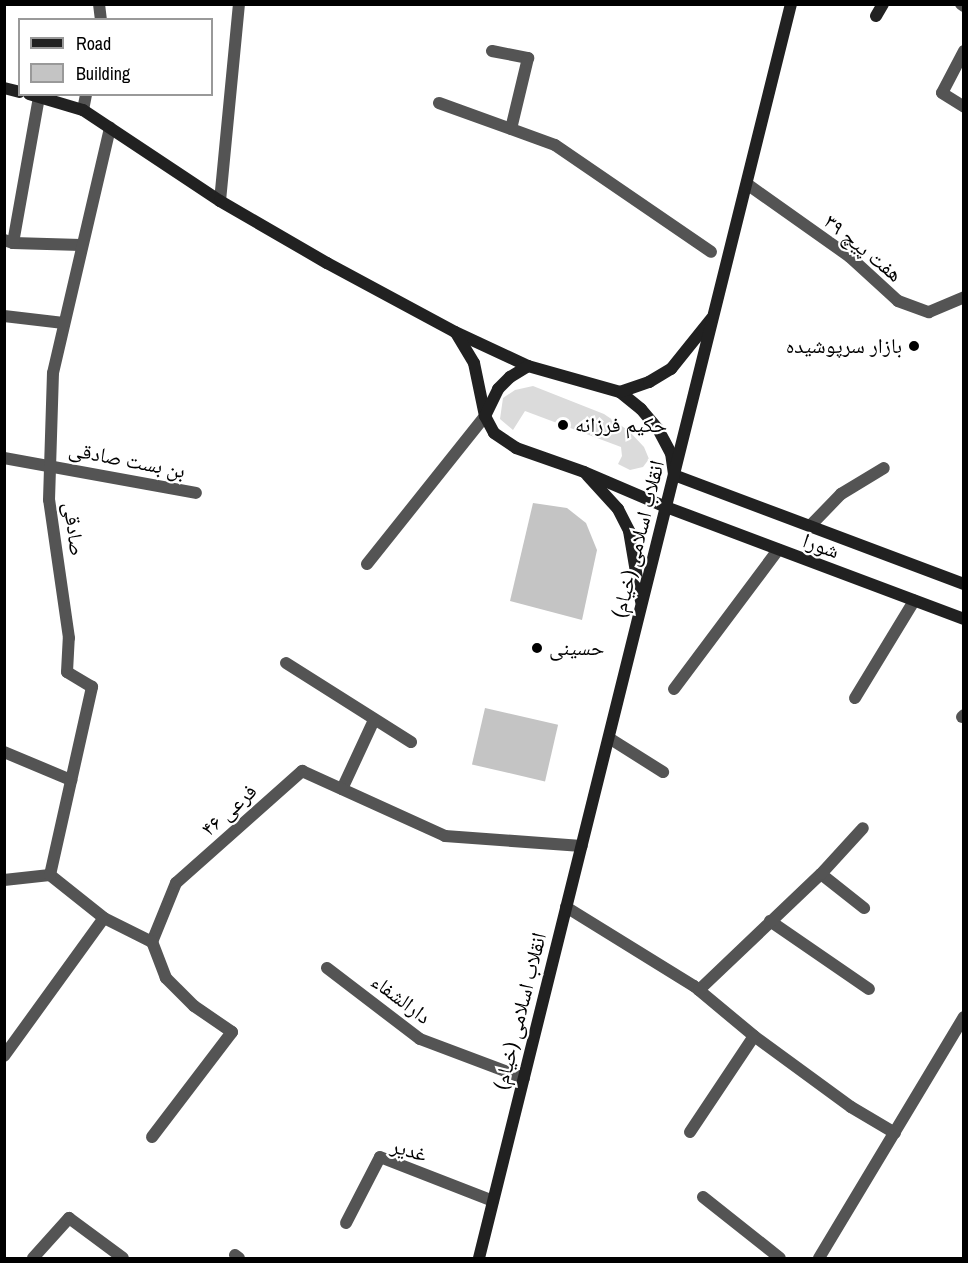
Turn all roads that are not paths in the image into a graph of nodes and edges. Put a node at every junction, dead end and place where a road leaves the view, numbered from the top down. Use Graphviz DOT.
graph roads {
  1 [pos="238,4"];
  2 [pos="791,4"];
  3 [pos="883,4"];
  4 [pos="876,16"];
  5 [pos="492,51"];
  6 [pos="963,51"];
  7 [pos="34,96"];
  8 [pos="86,96"];
  9 [pos="439,103"];
  10 [pos="963,107"];
  11 [pos="83,110"];
  12 [pos="110,128"];
  13 [pos="511,129"];
  14 [pos="747,184"];
  15 [pos="220,201"];
  16 [pos="9,241"];
  17 [pos="81,245"];
  18 [pos="711,252"];
  19 [pos="963,297"];
  20 [pos="714,315"];
  21 [pos="4,316"];
  22 [pos="64,323"];
  23 [pos="455,332"];
  24 [pos="528,366"];
  25 [pos="620,392"];
  26 [pos="485,416"];
  27 [pos="4,458"];
  28 [pos="50,466"];
  29 [pos="884,468"];
  30 [pos="584,472"];
  31 [pos="674,476"];
  32 [pos="196,493"];
  33 [pos="666,507"];
  34 [pos="810,526"];
  35 [pos="778,550"];
  36 [pos="368,564"];
  37 [pos="963,584"];
  38 [pos="914,601"];
  39 [pos="642,605"];
  40 [pos="963,619"];
  41 [pos="286,663"];
  42 [pos="674,689"];
  43 [pos="855,698"];
  44 [pos="374,720"];
  45 [pos="609,738"];
  46 [pos="411,741"];
  47 [pos="4,752"];
  48 [pos="663,772"];
  49 [pos="71,780"];
  50 [pos="342,789"];
  51 [pos="863,828"];
  52 [pos="582,846"];
  53 [pos="821,874"];
  54 [pos="50,875"];
  55 [pos="4,880"];
  56 [pos="566,907"];
  57 [pos="864,908"];
  58 [pos="104,918"];
  59 [pos="770,921"];
  60 [pos="152,942"];
  61 [pos="327,968"];
  62 [pos="869,989"];
  63 [pos="699,990"];
  64 [pos="963,1017"];
  65 [pos="754,1036"];
  66 [pos="4,1056"];
  67 [pos="524,1078"];
  68 [pos="690,1132"];
  69 [pos="895,1133"];
  70 [pos="152,1137"];
  71 [pos="703,1197"];
  72 [pos="493,1202"];
  73 [pos="346,1223"];
  74 [pos="33,1258"];
  75 [pos="123,1258"];
  76 [pos="478,1258"];
  77 [pos="780,1258"];
  78 [pos="819,1258"];
  1 -- 15 [label="street"];
  2 -- 14 [label="main road, انقلاب اسلامی (خیام)"];
  3 -- 4 [label="main road"];
  5 -- 13 [label="street"];
  6 -- 10 [label="street"];
  7 -- 11 [label="main road"];
  7 -- 16 [label="street"];
  8 -- 11 [label="street"];
  9 -- 13 [label="street"];
  11 -- 12 [label="main road"];
  12 -- 15 [label="main road"];
  12 -- 17 [label="street, صادقی"];
  13 -- 18 [label="street"];
  14 -- 19 [label="street, هفت پیچ ۳۹"];
  14 -- 20 [label="main road, انقلاب اسلامی (خیام)"];
  15 -- 23 [label="main road"];
  16 -- 17 [label="street"];
  17 -- 22 [label="street, صادقی"];
  20 -- 25 [label="main road"];
  20 -- 31 [label="main road, انقلاب اسلامی (خیام)"];
  21 -- 22 [label="street"];
  22 -- 28 [label="street, صادقی"];
  23 -- 24 [label="main road"];
  23 -- 26 [label="main road"];
  24 -- 25 [label="main road"];
  24 -- 26 [label="main road"];
  25 -- 31 [label="main road"];
  26 -- 30 [label="main road, شورا"];
  26 -- 36 [label="street"];
  27 -- 28 [label="street, بن بست صادقی"];
  28 -- 32 [label="street, بن بست صادقی"];
  28 -- 49 [label="street, صادقی"];
  29 -- 34 [label="street"];
  30 -- 33 [label="main road, شورا"];
  30 -- 39 [label="main road"];
  31 -- 33 [label="main road, انقلاب اسلامی (خیام)"];
  31 -- 34 [label="main road, شورا"];
  33 -- 35 [label="main road, شورا"];
  33 -- 39 [label="main road, انقلاب اسلامی (خیام)"];
  34 -- 37 [label="main road, شورا"];
  35 -- 38 [label="main road, شورا"];
  35 -- 42 [label="street"];
  38 -- 40 [label="main road, شورا"];
  38 -- 43 [label="street"];
  39 -- 45 [label="main road, انقلاب اسلامی (خیام)"];
  41 -- 44 [label="street"];
  44 -- 46 [label="street"];
  44 -- 50 [label="street"];
  45 -- 48 [label="street"];
  45 -- 52 [label="main road, انقلاب اسلامی (خیام)"];
  47 -- 49 [label="street"];
  49 -- 54 [label="street, صادقی"];
  50 -- 52 [label="street, فرعی ۴۶"];
  50 -- 60 [label="street, فرعی ۴۶"];
  51 -- 53 [label="street"];
  52 -- 56 [label="main road, انقلاب اسلامی (خیام)"];
  53 -- 57 [label="street"];
  53 -- 59 [label="street"];
  54 -- 55 [label="street"];
  54 -- 58 [label="street"];
  56 -- 63 [label="street"];
  56 -- 67 [label="main road, انقلاب اسلامی (خیام)"];
  58 -- 60 [label="street"];
  58 -- 66 [label="street"];
  59 -- 62 [label="street"];
  59 -- 63 [label="street"];
  60 -- 70 [label="street"];
  61 -- 67 [label="street, دارالشفاء"];
  63 -- 65 [label="street"];
  64 -- 69 [label="street"];
  65 -- 68 [label="street"];
  65 -- 69 [label="street"];
  67 -- 72 [label="main road, انقلاب اسلامی (خیام)"];
  69 -- 78 [label="street"];
  71 -- 77 [label="street"];
  72 -- 73 [label="street, غدیر"];
  72 -- 76 [label="main road, انقلاب اسلامی (خیام)"];
  74 -- 75 [label="street"];
}
